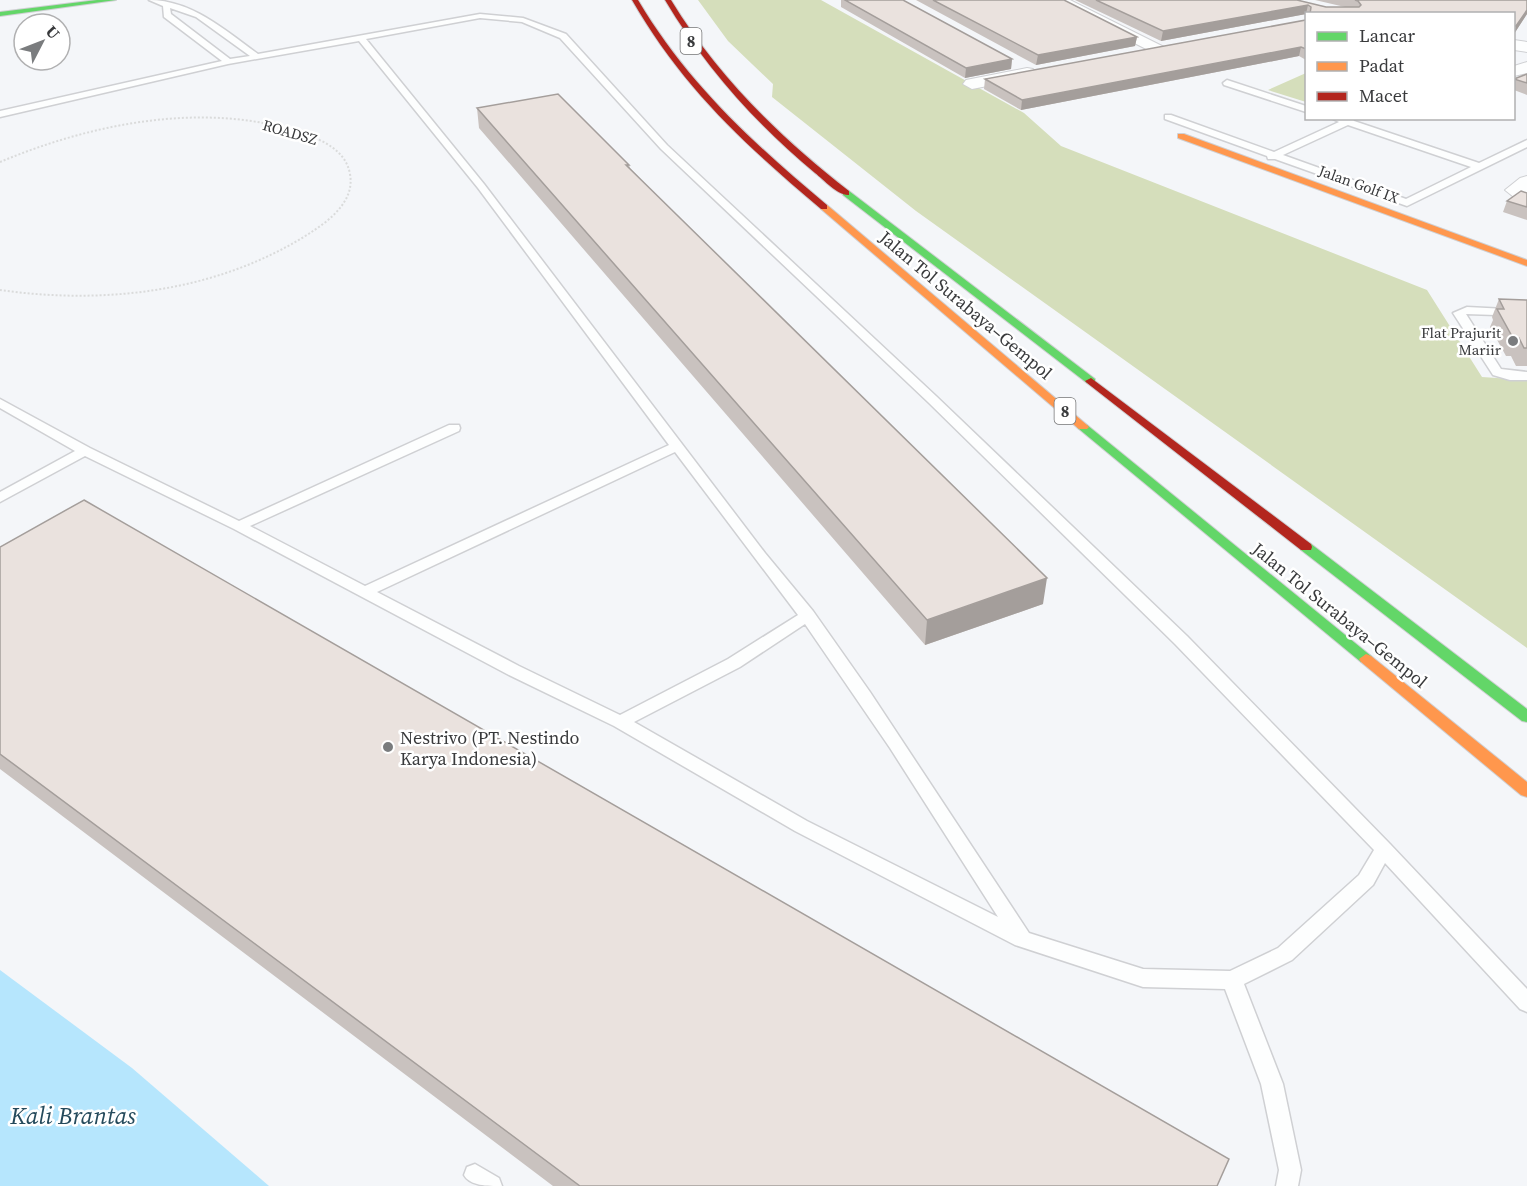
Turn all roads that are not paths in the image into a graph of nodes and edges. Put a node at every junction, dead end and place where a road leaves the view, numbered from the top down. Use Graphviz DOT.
graph roads {
  1 [pos="113,0"];
  2 [pos="153,0"];
  3 [pos="635,0"];
  4 [pos="668,0"];
  5 [pos="1058,0"];
  6 [pos="166,6"];
  7 [pos="0,14"];
  8 [pos="360,37"];
  9 [pos="1125,55"];
  10 [pos="256,56"];
  11 [pos="1013,61"];
  12 [pos="228,62"];
  13 [pos="1227,82"];
  14 [pos="972,84"];
  15 [pos="1305,109"];
  16 [pos="0,114"];
  17 [pos="1168,117"];
  18 [pos="1351,120"];
  19 [pos="1180,136"];
  20 [pos="1527,143"];
  21 [pos="1275,155"];
  22 [pos="1256,164"];
  23 [pos="1480,167"];
  24 [pos="1527,182"];
  25 [pos="1527,198"];
  26 [pos="1527,263"];
  27 [pos="1527,313"];
  28 [pos="1527,376"];
  29 [pos="0,403"];
  30 [pos="454,428"];
  31 [pos="677,446"];
  32 [pos="86,451"];
  33 [pos="0,498"];
  34 [pos="239,526"];
  35 [pos="365,592"];
  36 [pos="808,615"];
  37 [pos="1527,717"];
  38 [pos="620,723"];
  39 [pos="1479,752"];
  40 [pos="1527,791"];
  41 [pos="1527,796"];
  42 [pos="1384,849"];
  43 [pos="1022,939"];
  44 [pos="1232,980"];
  45 [pos="1527,1004"];
  46 [pos="1287,1186"];
  1 -- 7 [label="main road"];
  2 -- 6 [label="lane"];
  3 -- 39 [label="main road, Jalan Tol Surabaya–Gempol / 8"];
  4 -- 37 [label="main road, Jalan Tol Surabaya–Gempol / 8"];
  5 -- 9 [label="street"];
  6 -- 10 [label="lane"];
  6 -- 12 [label="lane"];
  8 -- 10 [label="lane"];
  8 -- 31 [label="lane"];
  8 -- 42 [label="lane"];
  10 -- 12 [label="lane"];
  11 -- 14 [label="street"];
  12 -- 16 [label="lane"];
  13 -- 15 [label="lane"];
  17 -- 21 [label="lane"];
  18 -- 21 [label="lane"];
  18 -- 23 [label="lane"];
  19 -- 22 [label="main road, Jalan Golf IX"];
  20 -- 23 [label="lane"];
  21 -- 22 [label="lane"];
  21 -- 23 [label="lane"];
  22 -- 26 [label="main road, Jalan Golf IX"];
  24 -- 25 [label="street"];
  27 -- 28 [label="lane"];
  29 -- 32 [label="lane"];
  30 -- 34 [label="lane"];
  31 -- 35 [label="lane"];
  31 -- 36 [label="lane"];
  32 -- 33 [label="lane"];
  32 -- 34 [label="lane"];
  34 -- 35 [label="lane"];
  35 -- 38 [label="lane"];
  36 -- 38 [label="lane"];
  36 -- 43 [label="lane"];
  38 -- 43 [label="lane"];
  39 -- 40 [label="main road, Jalan Tol Surabaya–Gempol / 8"];
  39 -- 41 [label="main road"];
  42 -- 44 [label="lane"];
  42 -- 45 [label="lane"];
  43 -- 44 [label="lane"];
  44 -- 46 [label="lane"];
}
